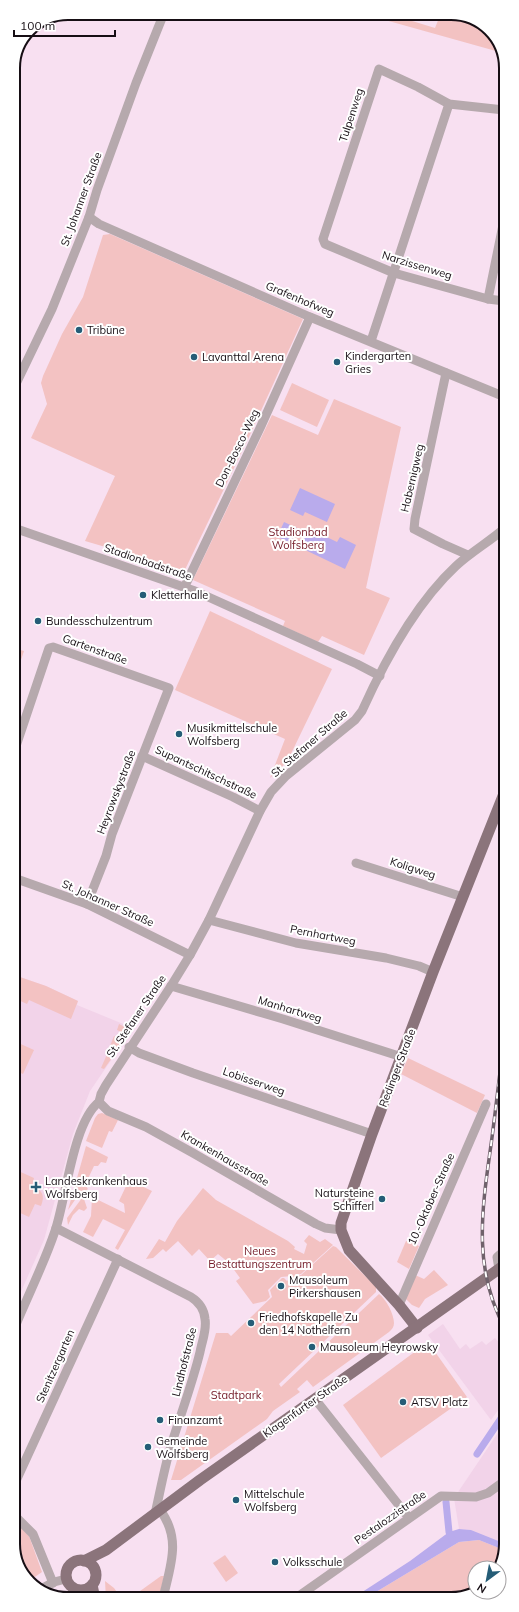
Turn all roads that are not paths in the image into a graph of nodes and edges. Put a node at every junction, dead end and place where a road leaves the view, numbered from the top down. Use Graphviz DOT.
graph roads {
  1 [pos="161,20"];
  2 [pos="449,104"];
  3 [pos="499,109"];
  4 [pos="89,217"];
  5 [pos="325,244"];
  6 [pos="499,245"];
  7 [pos="394,272"];
  8 [pos="488,299"];
  9 [pos="499,300"];
  10 [pos="310,316"];
  11 [pos="371,341"];
  12 [pos="446,373"];
  13 [pos="20,377"];
  14 [pos="499,395"];
  15 [pos="20,530"];
  16 [pos="499,532"];
  17 [pos="468,555"];
  18 [pos="184,588"];
  19 [pos="380,676"];
  20 [pos="169,688"];
  21 [pos="20,734"];
  22 [pos="142,756"];
  23 [pos="499,806"];
  24 [pos="260,811"];
  25 [pos="356,862"];
  26 [pos="20,880"];
  27 [pos="463,897"];
  28 [pos="87,904"];
  29 [pos="209,920"];
  30 [pos="190,955"];
  31 [pos="434,972"];
  32 [pos="171,986"];
  33 [pos="129,1047"];
  34 [pos="402,1057"];
  35 [pos="99,1102"];
  36 [pos="486,1104"];
  37 [pos="372,1134"];
  38 [pos="56,1228"];
  39 [pos="341,1230"];
  40 [pos="118,1260"];
  41 [pos="499,1268"];
  42 [pos="399,1304"];
  43 [pos="20,1315"];
  44 [pos="417,1328"];
  45 [pos="315,1399"];
  46 [pos="20,1472"];
  47 [pos="499,1485"];
  48 [pos="161,1490"];
  49 [pos="172,1501"];
  50 [pos="157,1512"];
  51 [pos="409,1518"];
  52 [pos="20,1521"];
  53 [pos="106,1550"];
  54 [pos="84,1561"];
  55 [pos="94,1569"];
  56 [pos="66,1579"];
  57 [pos="52,1582"];
  58 [pos="92,1585"];
  59 [pos="45,1586"];
  60 [pos="79,1590"];
  61 [pos="94,1592"];
  62 [pos="164,1592"];
  63 [pos="304,1592"];
  1 -- 4 [label="street, St. Johanner Straße"];
  2 -- 3 [label="street, Tulpenweg"];
  2 -- 5 [label="street, Tulpenweg"];
  2 -- 7 [label="street"];
  4 -- 10 [label="street, Grafenhofweg"];
  4 -- 13 [label="street, St. Johanner Straße"];
  5 -- 7 [label="street, Narzissenweg"];
  6 -- 8 [label="street"];
  7 -- 8 [label="street, Narzissenweg"];
  7 -- 11 [label="street"];
  8 -- 9 [label="street, Narzissenweg"];
  10 -- 11 [label="street, Grafenhofweg"];
  10 -- 18 [label="street, Don-Bosco-Weg"];
  11 -- 12 [label="street, Grafenhofweg"];
  12 -- 14 [label="street, Grafenhofweg"];
  12 -- 17 [label="street, Habernigweg"];
  15 -- 18 [label="street, Stadionbadstraße"];
  16 -- 17 [label="street, St. Stefaner Straße"];
  17 -- 19 [label="street, St. Stefaner Straße"];
  18 -- 19 [label="street, Stadionbadstraße"];
  19 -- 24 [label="street, St. Stefaner Straße"];
  20 -- 21 [label="street, Gartenstraße"];
  20 -- 22 [label="street, Heyrowskystraße"];
  22 -- 24 [label="street, Supantschitschstraße"];
  22 -- 28 [label="street, Heyrowskystraße"];
  23 -- 27 [label="main road, Redinger Straße"];
  24 -- 29 [label="street, St. Stefaner Straße"];
  25 -- 27 [label="street, Koligweg"];
  26 -- 28 [label="street, St. Johanner Straße"];
  27 -- 31 [label="main road, Redinger Straße"];
  28 -- 30 [label="street, St. Johanner Straße"];
  29 -- 30 [label="street, St. Stefaner Straße"];
  29 -- 31 [label="street, Pernhartweg"];
  30 -- 32 [label="street, St. Stefaner Straße"];
  31 -- 34 [label="main road, Redinger Straße"];
  32 -- 33 [label="street, St. Stefaner Straße"];
  32 -- 34 [label="street, Manhartweg"];
  33 -- 35 [label="street, St. Stefaner Straße"];
  33 -- 37 [label="street, Lobisserweg"];
  34 -- 37 [label="main road, Redinger Straße"];
  35 -- 38 [label="street, St. Stefaner Straße"];
  35 -- 39 [label="street, Krankenhausstraße"];
  36 -- 42 [label="street, 10.-Oktober-Straße"];
  37 -- 39 [label="main road, Redinger Straße"];
  38 -- 40 [label="street, Lindhofstraße"];
  38 -- 43 [label="street, St. Stefaner Straße"];
  39 -- 42 [label="main road"];
  40 -- 46 [label="street, Stenitzergarten"];
  40 -- 48 [label="street, Lindhofstraße"];
  41 -- 44 [label="main road, Klagenfurter Straße"];
  42 -- 44 [label="main road"];
  44 -- 45 [label="main road, Klagenfurter Straße"];
  45 -- 49 [label="main road, Klagenfurter Straße"];
  45 -- 51 [label="street"];
  47 -- 51 [label="street, Pestalozzistraße"];
  48 -- 49 [label="street"];
  48 -- 50 [label="street, Lindhofstraße"];
  49 -- 50 [label="main road, Klagenfurter Straße"];
  50 -- 53 [label="main road, Klagenfurter Straße"];
  50 -- 62 [label="street"];
  51 -- 63 [label="street, Pestalozzistraße"];
  52 -- 57 [label="street"];
  53 -- 54 [label="main road, Klagenfurter Straße"];
  53 -- 55 [label="main road, Klagenfurter Straße"];
  54 -- 55 [label="main road"];
  54 -- 56 [label="main road"];
  55 -- 58 [label="main road"];
  56 -- 57 [label="street"];
  56 -- 60 [label="main road"];
  57 -- 59 [label="street"];
  58 -- 60 [label="main road"];
  58 -- 61 [label="main road"];
}
